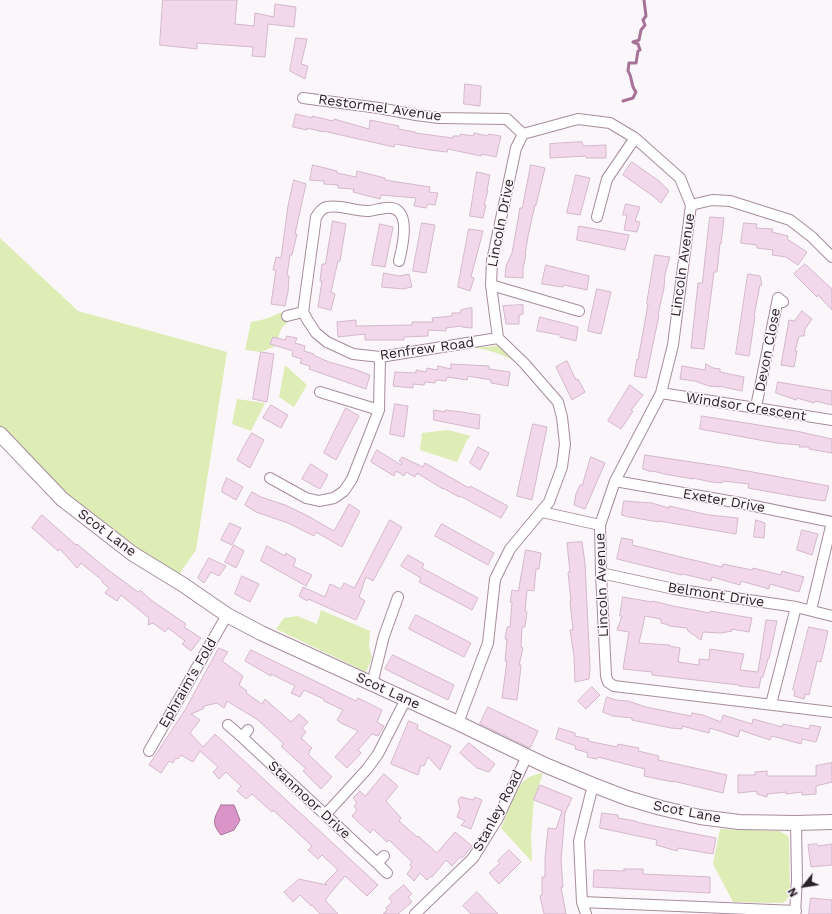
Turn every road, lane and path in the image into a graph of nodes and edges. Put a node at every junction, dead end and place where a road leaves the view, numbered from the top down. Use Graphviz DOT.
graph roads {
  1 [pos="303,98"];
  2 [pos="523,134"];
  3 [pos="635,138"];
  4 [pos="691,205"];
  5 [pos="597,217"];
  6 [pos="832,257"];
  7 [pos="399,261"];
  8 [pos="491,285"];
  9 [pos="783,302"];
  10 [pos="579,311"];
  11 [pos="303,312"];
  12 [pos="287,316"];
  13 [pos="498,338"];
  14 [pos="380,357"];
  15 [pos="320,392"];
  16 [pos="661,393"];
  17 [pos="756,407"];
  18 [pos="379,410"];
  19 [pos="832,420"];
  20 [pos="0,434"];
  21 [pos="270,478"];
  22 [pos="615,481"];
  23 [pos="542,512"];
  24 [pos="832,522"];
  25 [pos="600,525"];
  26 [pos="601,573"];
  27 [pos="398,597"];
  28 [pos="796,607"];
  29 [pos="810,610"];
  30 [pos="227,615"];
  31 [pos="832,616"];
  32 [pos="372,684"];
  33 [pos="406,699"];
  34 [pos="771,704"];
  35 [pos="832,712"];
  36 [pos="458,723"];
  37 [pos="228,725"];
  38 [pos="149,751"];
  39 [pos="527,756"];
  40 [pos="593,785"];
  41 [pos="326,814"];
  42 [pos="832,822"];
  43 [pos="796,823"];
  44 [pos="387,873"];
  45 [pos="582,902"];
  46 [pos="796,912"];
  47 [pos="415,914"];
  48 [pos="586,914"];
  1 -- 2 [label="street, Restormel Avenue"];
  2 -- 3 [label="street"];
  2 -- 8 [label="street, Lincoln Drive"];
  3 -- 4 [label="street"];
  3 -- 5 [label="street"];
  4 -- 6 [label="street"];
  4 -- 16 [label="street, Lincoln Avenue"];
  7 -- 11 [label="street"];
  8 -- 10 [label="street"];
  8 -- 13 [label="street, Lincoln Drive"];
  9 -- 17 [label="street, Devon Close"];
  11 -- 12 [label="street"];
  11 -- 14 [label="street, Renfrew Road"];
  13 -- 14 [label="street, Renfrew Road"];
  13 -- 23 [label="street"];
  14 -- 18 [label="street"];
  15 -- 18 [label="street"];
  16 -- 17 [label="street, Windsor Crescent"];
  16 -- 22 [label="street, Lincoln Avenue"];
  17 -- 19 [label="street, Windsor Crescent"];
  18 -- 21 [label="street"];
  20 -- 30 [label="main road, Scot Lane"];
  22 -- 24 [label="street, Exeter Drive"];
  22 -- 25 [label="street, Lincoln Avenue"];
  23 -- 25 [label="street"];
  23 -- 36 [label="street"];
  24 -- 29 [label="street"];
  25 -- 26 [label="street, Lincoln Avenue"];
  26 -- 28 [label="street, Belmont Drive"];
  26 -- 34 [label="street, Lincoln Avenue"];
  27 -- 32 [label="street"];
  28 -- 29 [label="street, Belmont Drive"];
  28 -- 34 [label="street"];
  29 -- 31 [label="street, Belmont Drive"];
  30 -- 32 [label="main road, Scot Lane"];
  30 -- 38 [label="street, Ephraim's Fold"];
  32 -- 33 [label="main road, Scot Lane"];
  33 -- 36 [label="main road, Scot Lane"];
  33 -- 41 [label="street"];
  34 -- 35 [label="street, Lincoln Avenue"];
  36 -- 39 [label="main road, Scot Lane"];
  37 -- 41 [label="street, Stanmoor Drive"];
  39 -- 40 [label="main road, Scot Lane"];
  39 -- 47 [label="street, Stanley Road"];
  40 -- 43 [label="main road, Scot Lane"];
  40 -- 45 [label="street"];
  41 -- 44 [label="street, Stanmoor Drive"];
  42 -- 43 [label="main road, Scot Lane"];
  43 -- 46 [label="street"];
  45 -- 46 [label="street"];
  45 -- 48 [label="street"];
}
